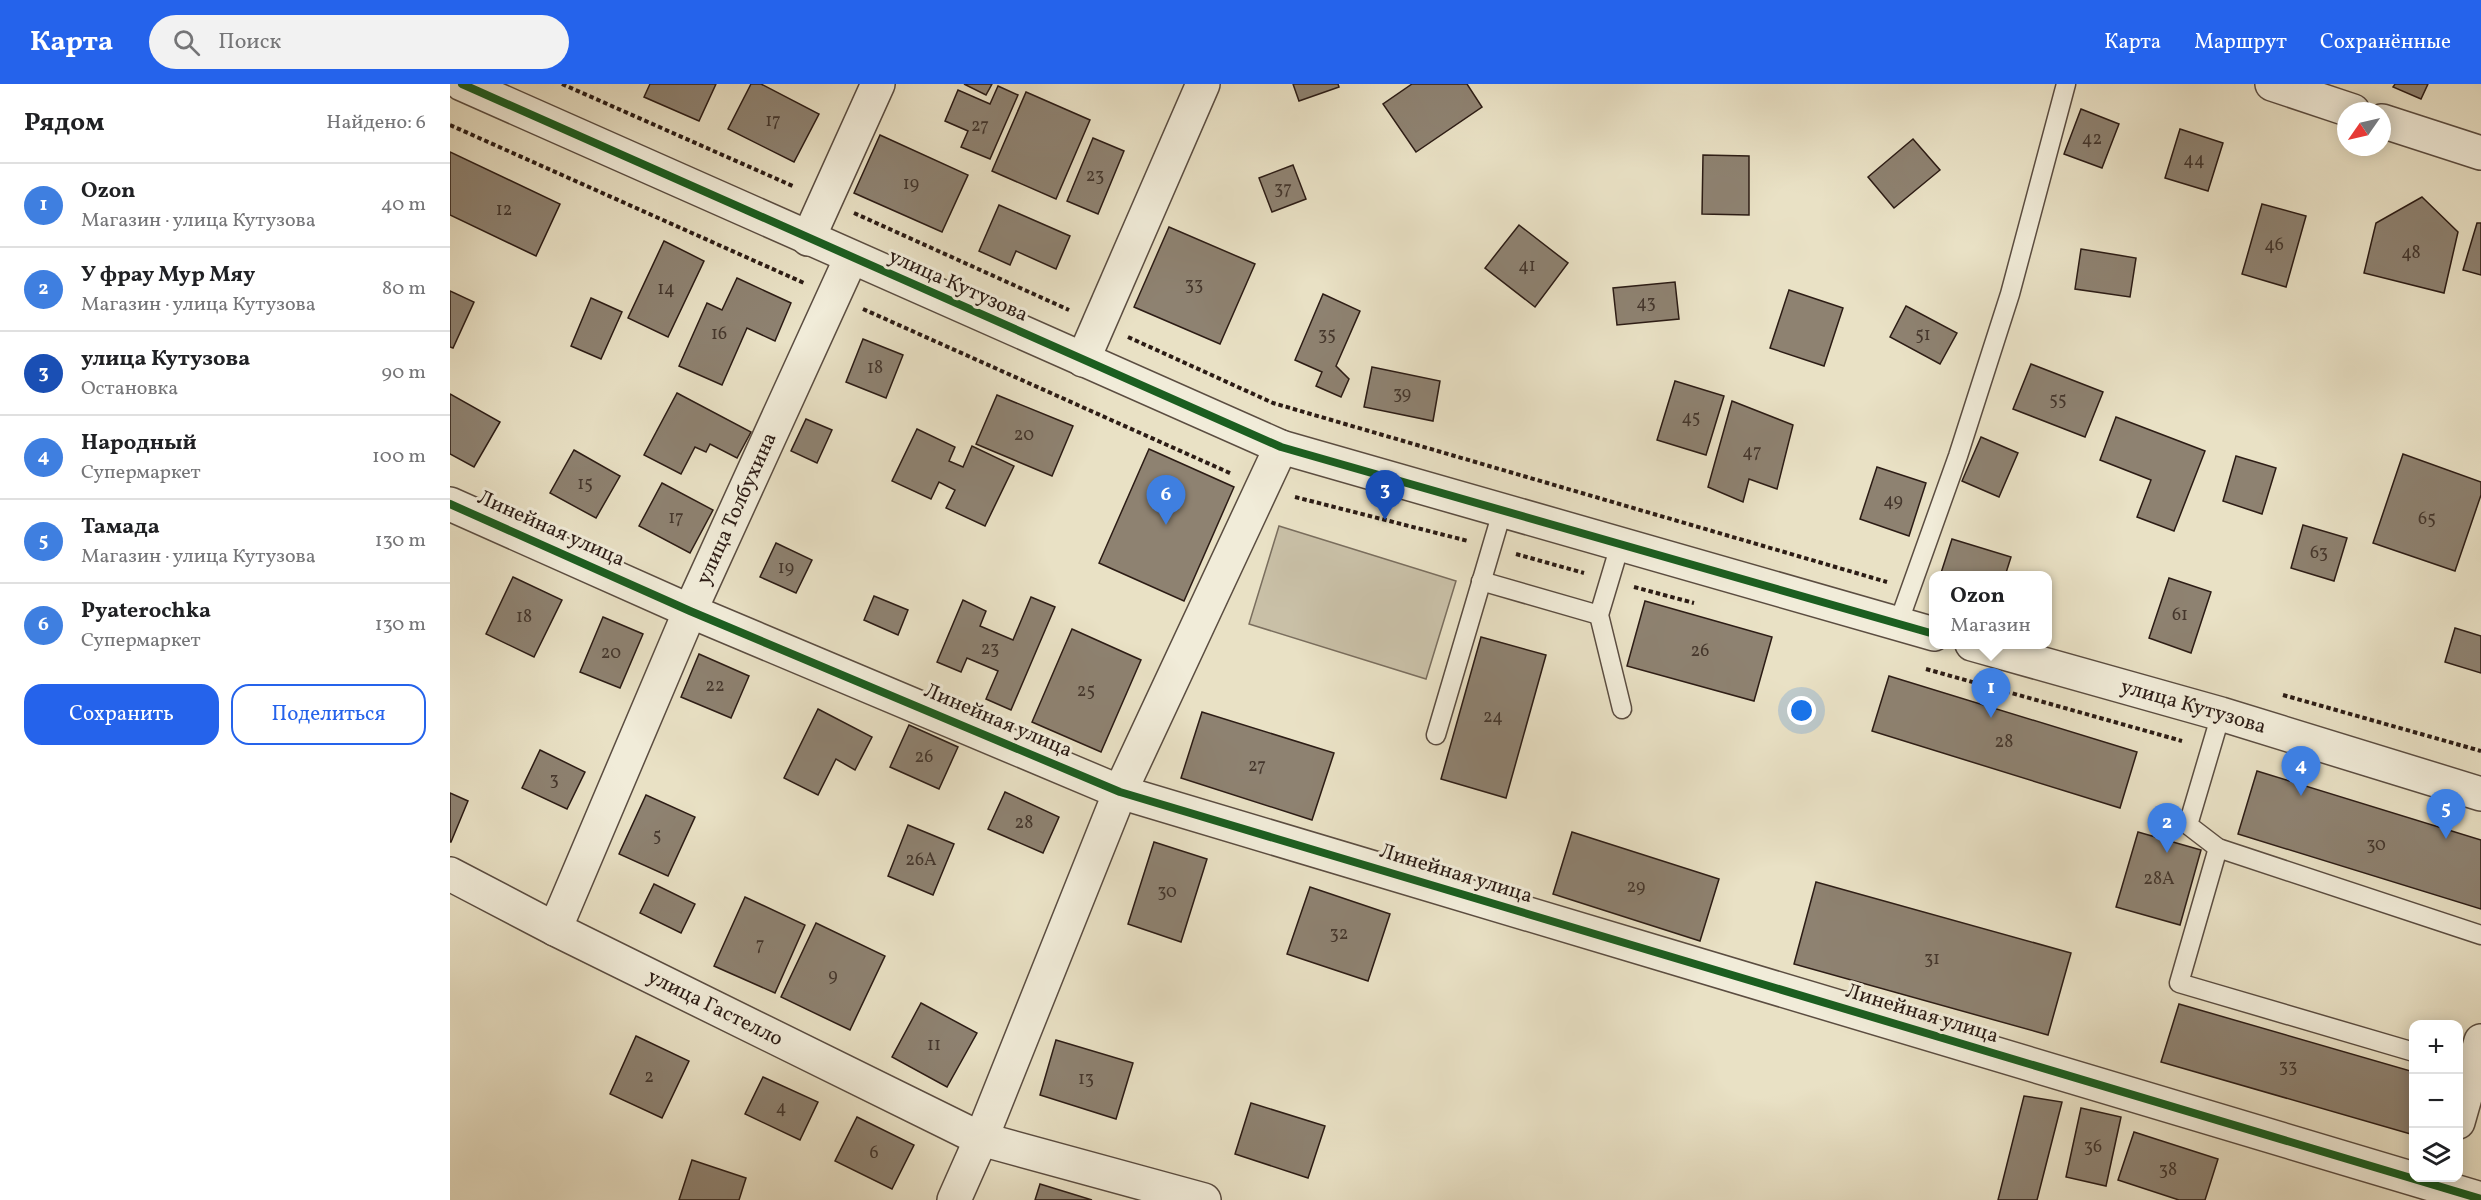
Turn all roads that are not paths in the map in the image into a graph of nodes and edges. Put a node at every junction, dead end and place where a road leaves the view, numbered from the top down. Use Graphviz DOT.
graph roads {
  1 [pos="462,84"];
  2 [pos="878,84"];
  3 [pos="1203,84"];
  4 [pos="2066,84"];
  5 [pos="2272,84"];
  6 [pos="2337,106"];
  7 [pos="2391,124"];
  8 [pos="2481,153"];
  9 [pos="808,239"];
  10 [pos="850,258"];
  11 [pos="1083,360"];
  12 [pos="1281,447"];
  13 [pos="450,504"];
  14 [pos="1502,512"];
  15 [pos="1620,545"];
  16 [pos="1481,581"];
  17 [pos="690,610"];
  18 [pos="1599,615"];
  19 [pos="1898,624"];
  20 [pos="1929,633"];
  21 [pos="1986,649"];
  22 [pos="1622,709"];
  23 [pos="2221,714"];
  24 [pos="1436,735"];
  25 [pos="1120,792"];
  26 [pos="2481,794"];
  27 [pos="2218,848"];
  28 [pos="450,874"];
  29 [pos="555,929"];
  30 [pos="2481,935"];
  31 [pos="2409,1051"];
  32 [pos="2471,1058"];
  33 [pos="2463,1097"];
  34 [pos="981,1139"];
  35 [pos="2440,1188"];
  36 [pos="2481,1199"];
  37 [pos="954,1200"];
  38 [pos="1204,1200"];
  1 -- 9 [label="street, улица Кутузова"];
  2 -- 9 [label="street"];
  3 -- 11 [label="street"];
  4 -- 19 [label="lane"];
  5 -- 6 [label="street"];
  7 -- 8 [label="street"];
  9 -- 10 [label="street, улица Кутузова"];
  10 -- 11 [label="street, улица Кутузова"];
  10 -- 17 [label="street, улица Толбухина"];
  11 -- 12 [label="street, улица Кутузова"];
  12 -- 14 [label="street, улица Кутузова"];
  12 -- 25 [label="street"];
  13 -- 17 [label="street, Линейная улица"];
  14 -- 15 [label="street, улица Кутузова"];
  14 -- 16 [label="lane"];
  15 -- 18 [label="lane"];
  15 -- 19 [label="street, улица Кутузова"];
  16 -- 18 [label="lane"];
  16 -- 24 [label="lane"];
  17 -- 25 [label="street, Линейная улица"];
  17 -- 29 [label="street, улица Толбухина"];
  18 -- 22 [label="lane"];
  19 -- 20 [label="street, улица Кутузова"];
  21 -- 23 [label="street, улица Кутузова"];
  23 -- 26 [label="street, улица Кутузова"];
  23 -- 27 [label="lane"];
  25 -- 34 [label="street"];
  25 -- 35 [label="street, Линейная улица"];
  27 -- 30 [label="lane"];
  27 -- 31 [label="lane"];
  28 -- 29 [label="street, улица Гастелло"];
  29 -- 34 [label="street, улица Гастелло"];
  32 -- 33 [label="street"];
  34 -- 37 [label="street"];
  34 -- 38 [label="street, улица Гастелло"];
  35 -- 36 [label="street, Линейная улица"];
}
